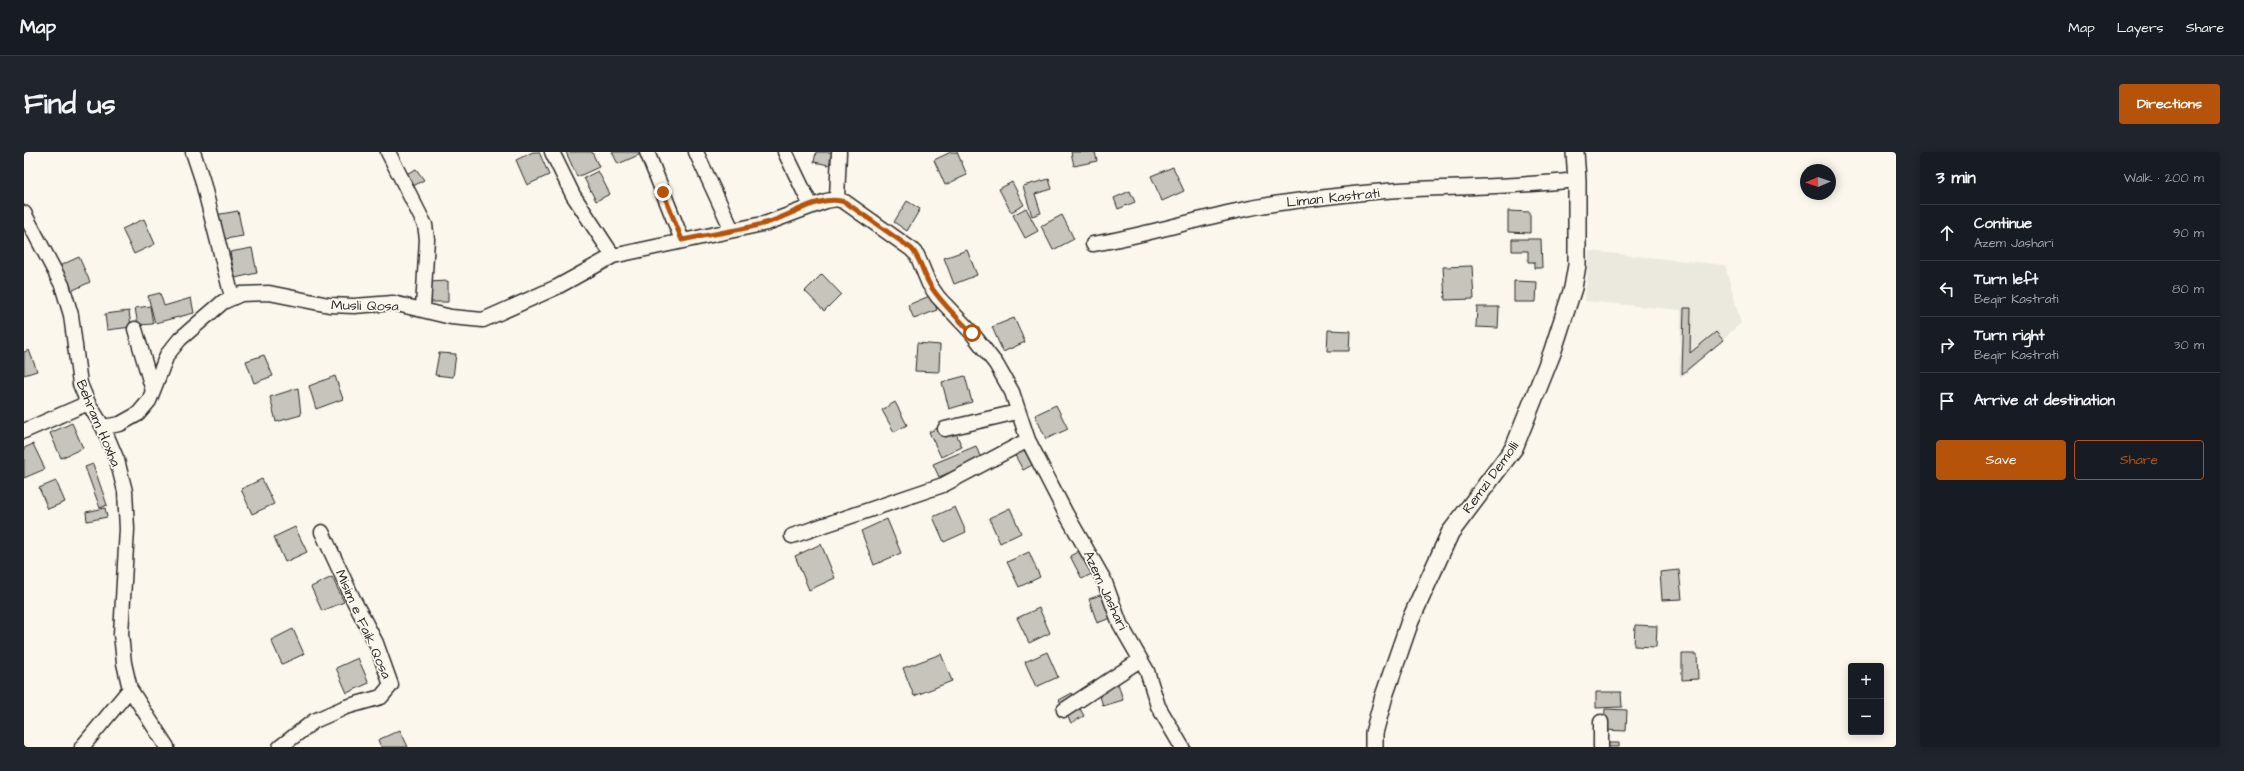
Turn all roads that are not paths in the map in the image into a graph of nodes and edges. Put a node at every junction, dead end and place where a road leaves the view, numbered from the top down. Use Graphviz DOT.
graph roads {
  1 [pos="193,152"];
  2 [pos="388,152"];
  3 [pos="552,152"];
  4 [pos="647,152"];
  5 [pos="696,152"];
  6 [pos="785,152"];
  7 [pos="840,152"];
  8 [pos="1575,152"];
  9 [pos="1577,180"];
  10 [pos="837,199"];
  11 [pos="811,206"];
  12 [pos="24,213"];
  13 [pos="732,230"];
  14 [pos="682,240"];
  15 [pos="1093,244"];
  16 [pos="613,256"];
  17 [pos="232,297"];
  18 [pos="423,308"];
  19 [pos="135,329"];
  20 [pos="153,392"];
  21 [pos="88,403"];
  22 [pos="1018,412"];
  23 [pos="103,427"];
  24 [pos="946,429"];
  25 [pos="24,431"];
  26 [pos="1028,440"];
  27 [pos="322,532"];
  28 [pos="792,536"];
  29 [pos="1140,660"];
  30 [pos="130,689"];
  31 [pos="1064,710"];
  32 [pos="1601,722"];
  33 [pos="82,747"];
  34 [pos="167,747"];
  35 [pos="280,747"];
  36 [pos="1182,747"];
  37 [pos="1374,747"];
  38 [pos="1601,747"];
  1 -- 17 [label="street"];
  2 -- 18 [label="street"];
  3 -- 16 [label="street"];
  4 -- 14 [label="street"];
  5 -- 13 [label="street"];
  6 -- 11 [label="street"];
  7 -- 10 [label="street"];
  8 -- 9 [label="street, Remzi Demolli"];
  9 -- 15 [label="street, Liman Kastrati"];
  9 -- 37 [label="street, Remzi Demolli"];
  10 -- 11 [label="street, Musli Qosa"];
  10 -- 22 [label="street, Azem Jashari"];
  11 -- 13 [label="street, Musli Qosa"];
  12 -- 21 [label="street, Behram Hoxha"];
  13 -- 14 [label="street, Musli Qosa"];
  14 -- 16 [label="street, Musli Qosa"];
  16 -- 18 [label="street, Musli Qosa"];
  17 -- 18 [label="street, Musli Qosa"];
  17 -- 20 [label="street, Musli Qosa"];
  19 -- 20 [label="street"];
  20 -- 23 [label="street, Musli Qosa"];
  21 -- 23 [label="street, Behram Hoxha"];
  21 -- 25 [label="street"];
  22 -- 24 [label="street"];
  22 -- 26 [label="street, Azem Jashari"];
  23 -- 30 [label="street, Behram Hoxha"];
  26 -- 28 [label="street"];
  26 -- 29 [label="street, Azem Jashari"];
  27 -- 35 [label="street, Misim e Faik Qosa"];
  29 -- 31 [label="street"];
  29 -- 36 [label="street, Azem Jashari"];
  30 -- 33 [label="street"];
  30 -- 34 [label="street, Behram Hoxha"];
  32 -- 38 [label="street"];
}
